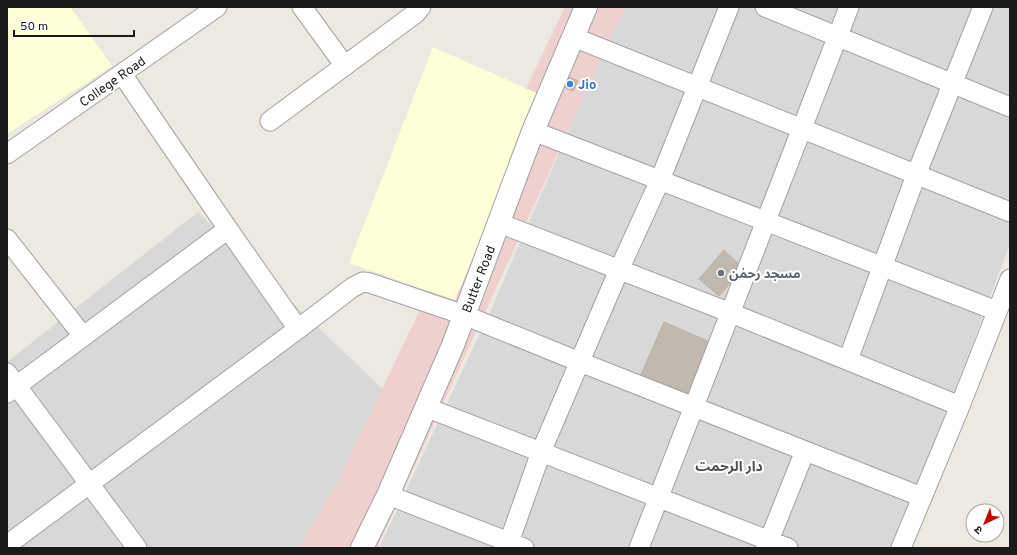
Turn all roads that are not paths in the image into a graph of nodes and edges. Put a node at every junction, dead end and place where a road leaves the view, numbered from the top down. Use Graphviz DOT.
graph roads {
  1 [pos="217,7"];
  2 [pos="302,7"];
  3 [pos="421,7"];
  4 [pos="586,7"];
  5 [pos="729,7"];
  6 [pos="764,7"];
  7 [pos="849,7"];
  8 [pos="983,7"];
  9 [pos="573,37"];
  10 [pos="838,37"];
  11 [pos="345,66"];
  12 [pos="122,74"];
  13 [pos="953,83"];
  14 [pos="697,87"];
  15 [pos="1010,107"];
  16 [pos="270,121"];
  17 [pos="802,129"];
  18 [pos="533,131"];
  19 [pos="7,154"];
  20 [pos="916,175"];
  21 [pos="660,180"];
  22 [pos="1010,212"];
  23 [pos="766,222"];
  24 [pos="499,223"];
  25 [pos="228,229"];
  26 [pos="7,239"];
  27 [pos="882,267"];
  28 [pos="619,270"];
  29 [pos="1010,279"];
  30 [pos="997,311"];
  31 [pos="731,313"];
  32 [pos="464,315"];
  33 [pos="298,329"];
  34 [pos="83,336"];
  35 [pos="848,360"];
  36 [pos="580,362"];
  37 [pos="10,384"];
  38 [pos="960,406"];
  39 [pos="425,407"];
  40 [pos="694,407"];
  41 [pos="805,451"];
  42 [pos="541,452"];
  43 [pos="88,484"];
  44 [pos="388,495"];
  45 [pos="659,497"];
  46 [pos="922,497"];
  47 [pos="768,544"];
  48 [pos="9,545"];
  49 [pos="513,546"];
  50 [pos="137,548"];
  51 [pos="362,548"];
  52 [pos="639,548"];
  53 [pos="788,548"];
  54 [pos="901,548"];
  1 -- 12 [label="street, College Road"];
  2 -- 11 [label="street"];
  3 -- 11 [label="street"];
  4 -- 9 [label="street, Butter Road"];
  5 -- 14 [label="street"];
  6 -- 10 [label="street"];
  7 -- 10 [label="street"];
  8 -- 13 [label="street"];
  9 -- 14 [label="street"];
  9 -- 18 [label="street, Butter Road"];
  10 -- 13 [label="street"];
  10 -- 17 [label="street"];
  11 -- 16 [label="street"];
  12 -- 19 [label="street, College Road"];
  12 -- 25 [label="street"];
  13 -- 15 [label="street"];
  13 -- 20 [label="street"];
  14 -- 17 [label="street"];
  14 -- 21 [label="street"];
  17 -- 20 [label="street"];
  17 -- 23 [label="street"];
  18 -- 21 [label="street"];
  18 -- 24 [label="street, Butter Road"];
  20 -- 22 [label="street"];
  20 -- 27 [label="street"];
  21 -- 23 [label="street"];
  21 -- 28 [label="street"];
  23 -- 27 [label="street"];
  23 -- 31 [label="street"];
  24 -- 28 [label="street"];
  24 -- 32 [label="street, Butter Road"];
  25 -- 33 [label="street"];
  25 -- 34 [label="street"];
  26 -- 34 [label="street"];
  27 -- 30 [label="street"];
  27 -- 35 [label="street"];
  28 -- 31 [label="street"];
  28 -- 36 [label="street"];
  29 -- 30 [label="street"];
  30 -- 38 [label="street"];
  31 -- 35 [label="street"];
  31 -- 40 [label="street"];
  32 -- 33 [label="street"];
  32 -- 36 [label="street"];
  32 -- 39 [label="street, Butter Road"];
  33 -- 43 [label="street"];
  34 -- 37 [label="street"];
  35 -- 38 [label="street"];
  36 -- 40 [label="street"];
  36 -- 42 [label="street"];
  37 -- 43 [label="street"];
  38 -- 46 [label="street"];
  39 -- 42 [label="street"];
  39 -- 44 [label="street, Butter Road"];
  40 -- 41 [label="street"];
  40 -- 45 [label="street"];
  41 -- 46 [label="street"];
  41 -- 47 [label="street"];
  42 -- 45 [label="street"];
  42 -- 49 [label="street"];
  43 -- 48 [label="street"];
  43 -- 50 [label="street"];
  44 -- 49 [label="street"];
  44 -- 51 [label="street, Butter Road"];
  45 -- 47 [label="street"];
  45 -- 52 [label="street"];
  46 -- 54 [label="street"];
  47 -- 53 [label="street"];
}
